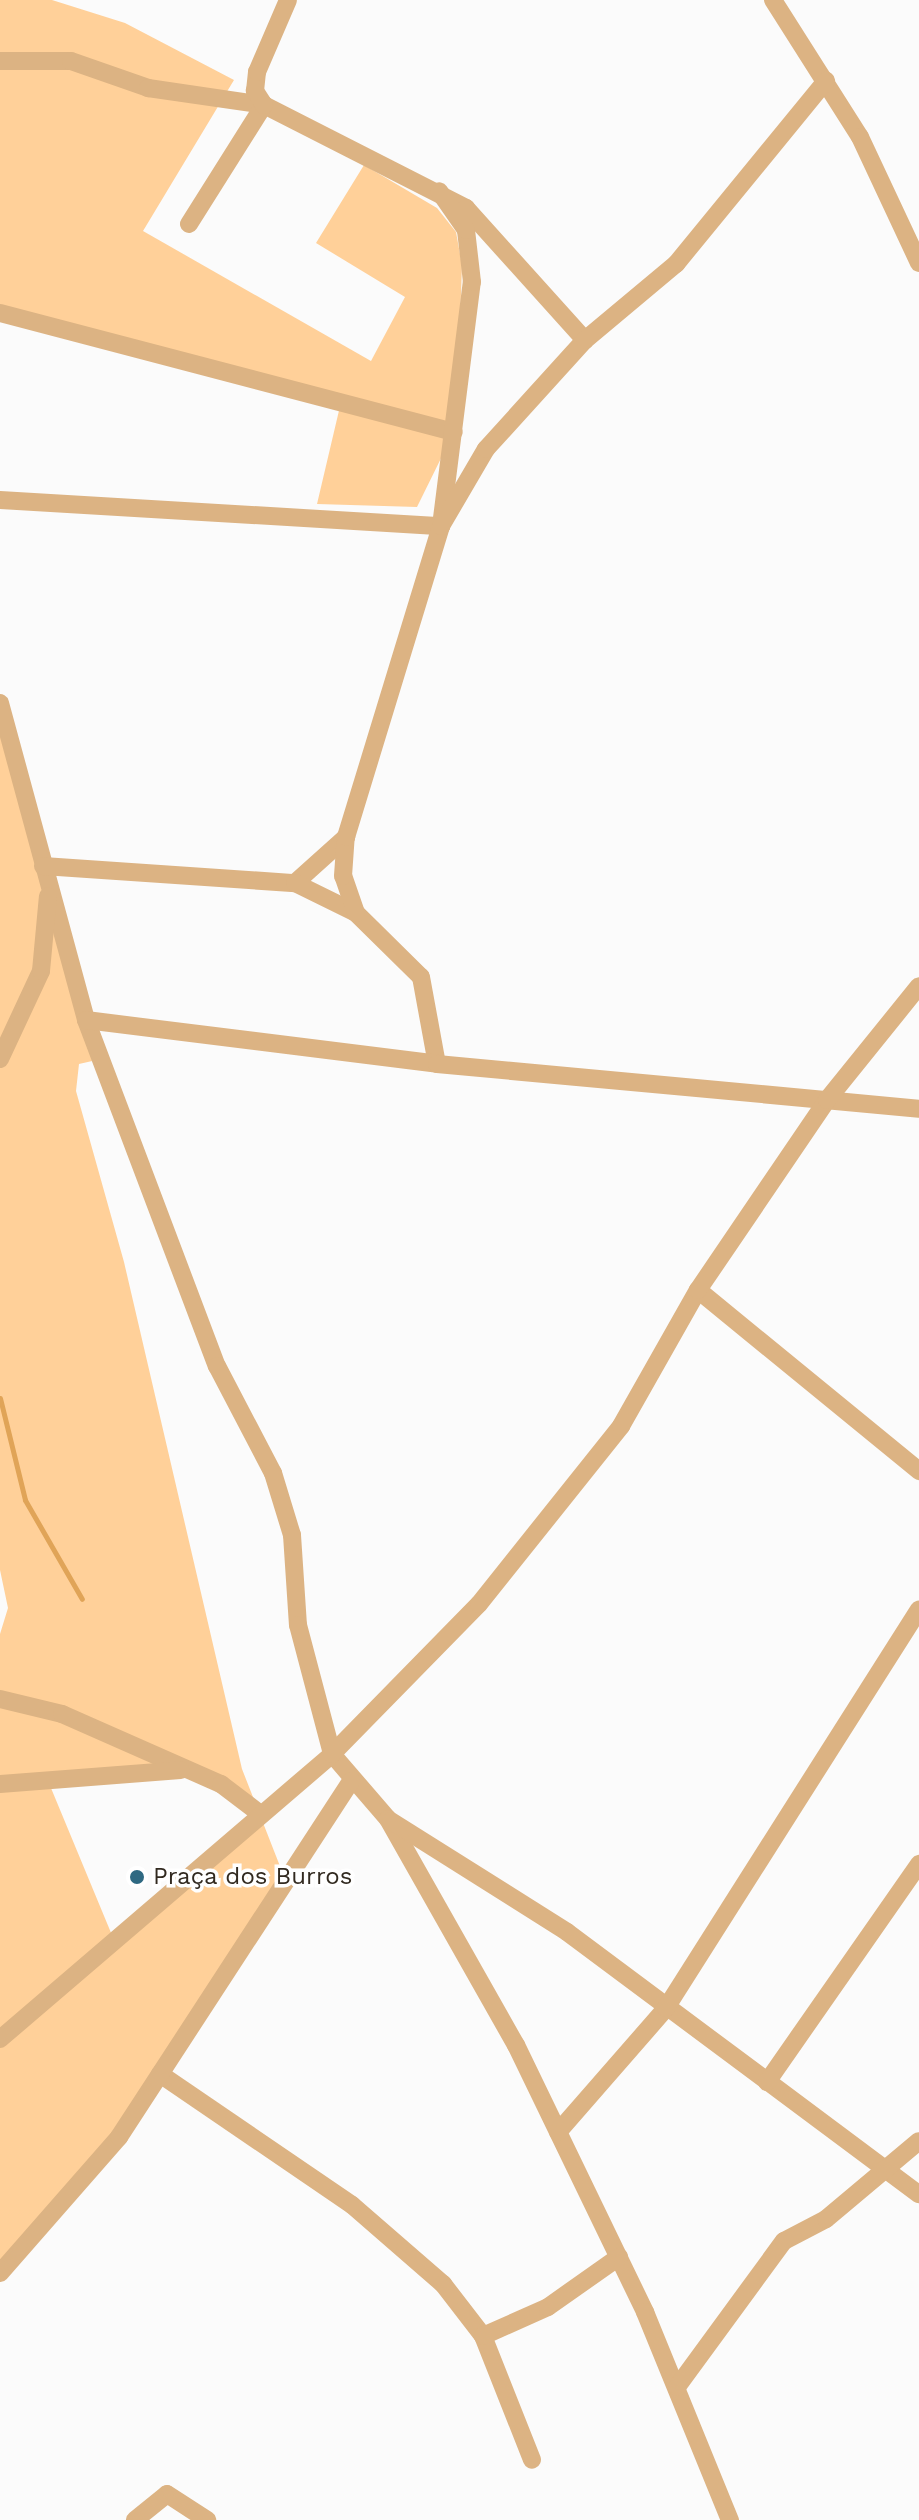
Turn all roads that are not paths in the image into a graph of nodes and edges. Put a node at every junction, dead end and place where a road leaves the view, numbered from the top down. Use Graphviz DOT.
graph roads {
  1 [pos="288,0"];
  2 [pos="773,0"];
  3 [pos="0,61"];
  4 [pos="826,81"];
  5 [pos="264,105"];
  6 [pos="439,191"];
  7 [pos="189,224"];
  8 [pos="919,263"];
  9 [pos="0,313"];
  10 [pos="585,340"];
  11 [pos="454,432"];
  12 [pos="0,500"];
  13 [pos="441,526"];
  14 [pos="0,703"];
  15 [pos="346,837"];
  16 [pos="43,866"];
  17 [pos="295,883"];
  18 [pos="49,886"];
  19 [pos="356,913"];
  20 [pos="919,986"];
  21 [pos="86,1020"];
  22 [pos="0,1059"];
  23 [pos="437,1064"];
  24 [pos="827,1100"];
  25 [pos="919,1109"];
  26 [pos="698,1290"];
  27 [pos="919,1471"];
  28 [pos="919,1609"];
  29 [pos="0,1699"];
  30 [pos="332,1754"];
  31 [pos="186,1770"];
  32 [pos="351,1781"];
  33 [pos="0,1784"];
  34 [pos="259,1813"];
  35 [pos="388,1819"];
  36 [pos="918,1869"];
  37 [pos="666,2008"];
  38 [pos="0,2039"];
  39 [pos="160,2074"];
  40 [pos="767,2082"];
  41 [pos="558,2132"];
  42 [pos="919,2141"];
  43 [pos="883,2170"];
  44 [pos="919,2194"];
  45 [pos="619,2257"];
  46 [pos="0,2273"];
  47 [pos="483,2336"];
  48 [pos="677,2387"];
  49 [pos="532,2460"];
  50 [pos="135,2520"];
  51 [pos="207,2520"];
  52 [pos="730,2520"];
  1 -- 5 [label="street"];
  2 -- 4 [label="street"];
  3 -- 5 [label="street"];
  4 -- 8 [label="street"];
  4 -- 10 [label="street"];
  5 -- 6 [label="street"];
  5 -- 7 [label="street"];
  6 -- 10 [label="street"];
  6 -- 11 [label="street"];
  9 -- 11 [label="street"];
  10 -- 13 [label="street"];
  11 -- 13 [label="street"];
  12 -- 13 [label="street"];
  13 -- 15 [label="street"];
  14 -- 16 [label="street"];
  15 -- 17 [label="street"];
  15 -- 19 [label="street"];
  16 -- 17 [label="street"];
  16 -- 18 [label="street"];
  17 -- 19 [label="street"];
  18 -- 21 [label="street"];
  18 -- 22 [label="street"];
  19 -- 23 [label="street"];
  20 -- 24 [label="street"];
  21 -- 23 [label="street"];
  21 -- 30 [label="street"];
  23 -- 24 [label="street"];
  24 -- 25 [label="street"];
  24 -- 26 [label="street"];
  26 -- 27 [label="street"];
  26 -- 30 [label="street"];
  28 -- 37 [label="street"];
  29 -- 31 [label="street"];
  30 -- 32 [label="street"];
  30 -- 34 [label="street"];
  31 -- 33 [label="street"];
  31 -- 34 [label="street"];
  32 -- 35 [label="street"];
  32 -- 39 [label="street"];
  34 -- 38 [label="street"];
  35 -- 37 [label="street"];
  35 -- 41 [label="street"];
  36 -- 40 [label="street"];
  37 -- 40 [label="street"];
  37 -- 41 [label="street"];
  39 -- 46 [label="street"];
  39 -- 47 [label="street"];
  40 -- 43 [label="street"];
  41 -- 45 [label="street"];
  42 -- 43 [label="street"];
  43 -- 44 [label="street"];
  43 -- 48 [label="street"];
  45 -- 47 [label="street"];
  45 -- 48 [label="street"];
  47 -- 49 [label="street"];
  48 -- 52 [label="street"];
  50 -- 51 [label="street"];
}
